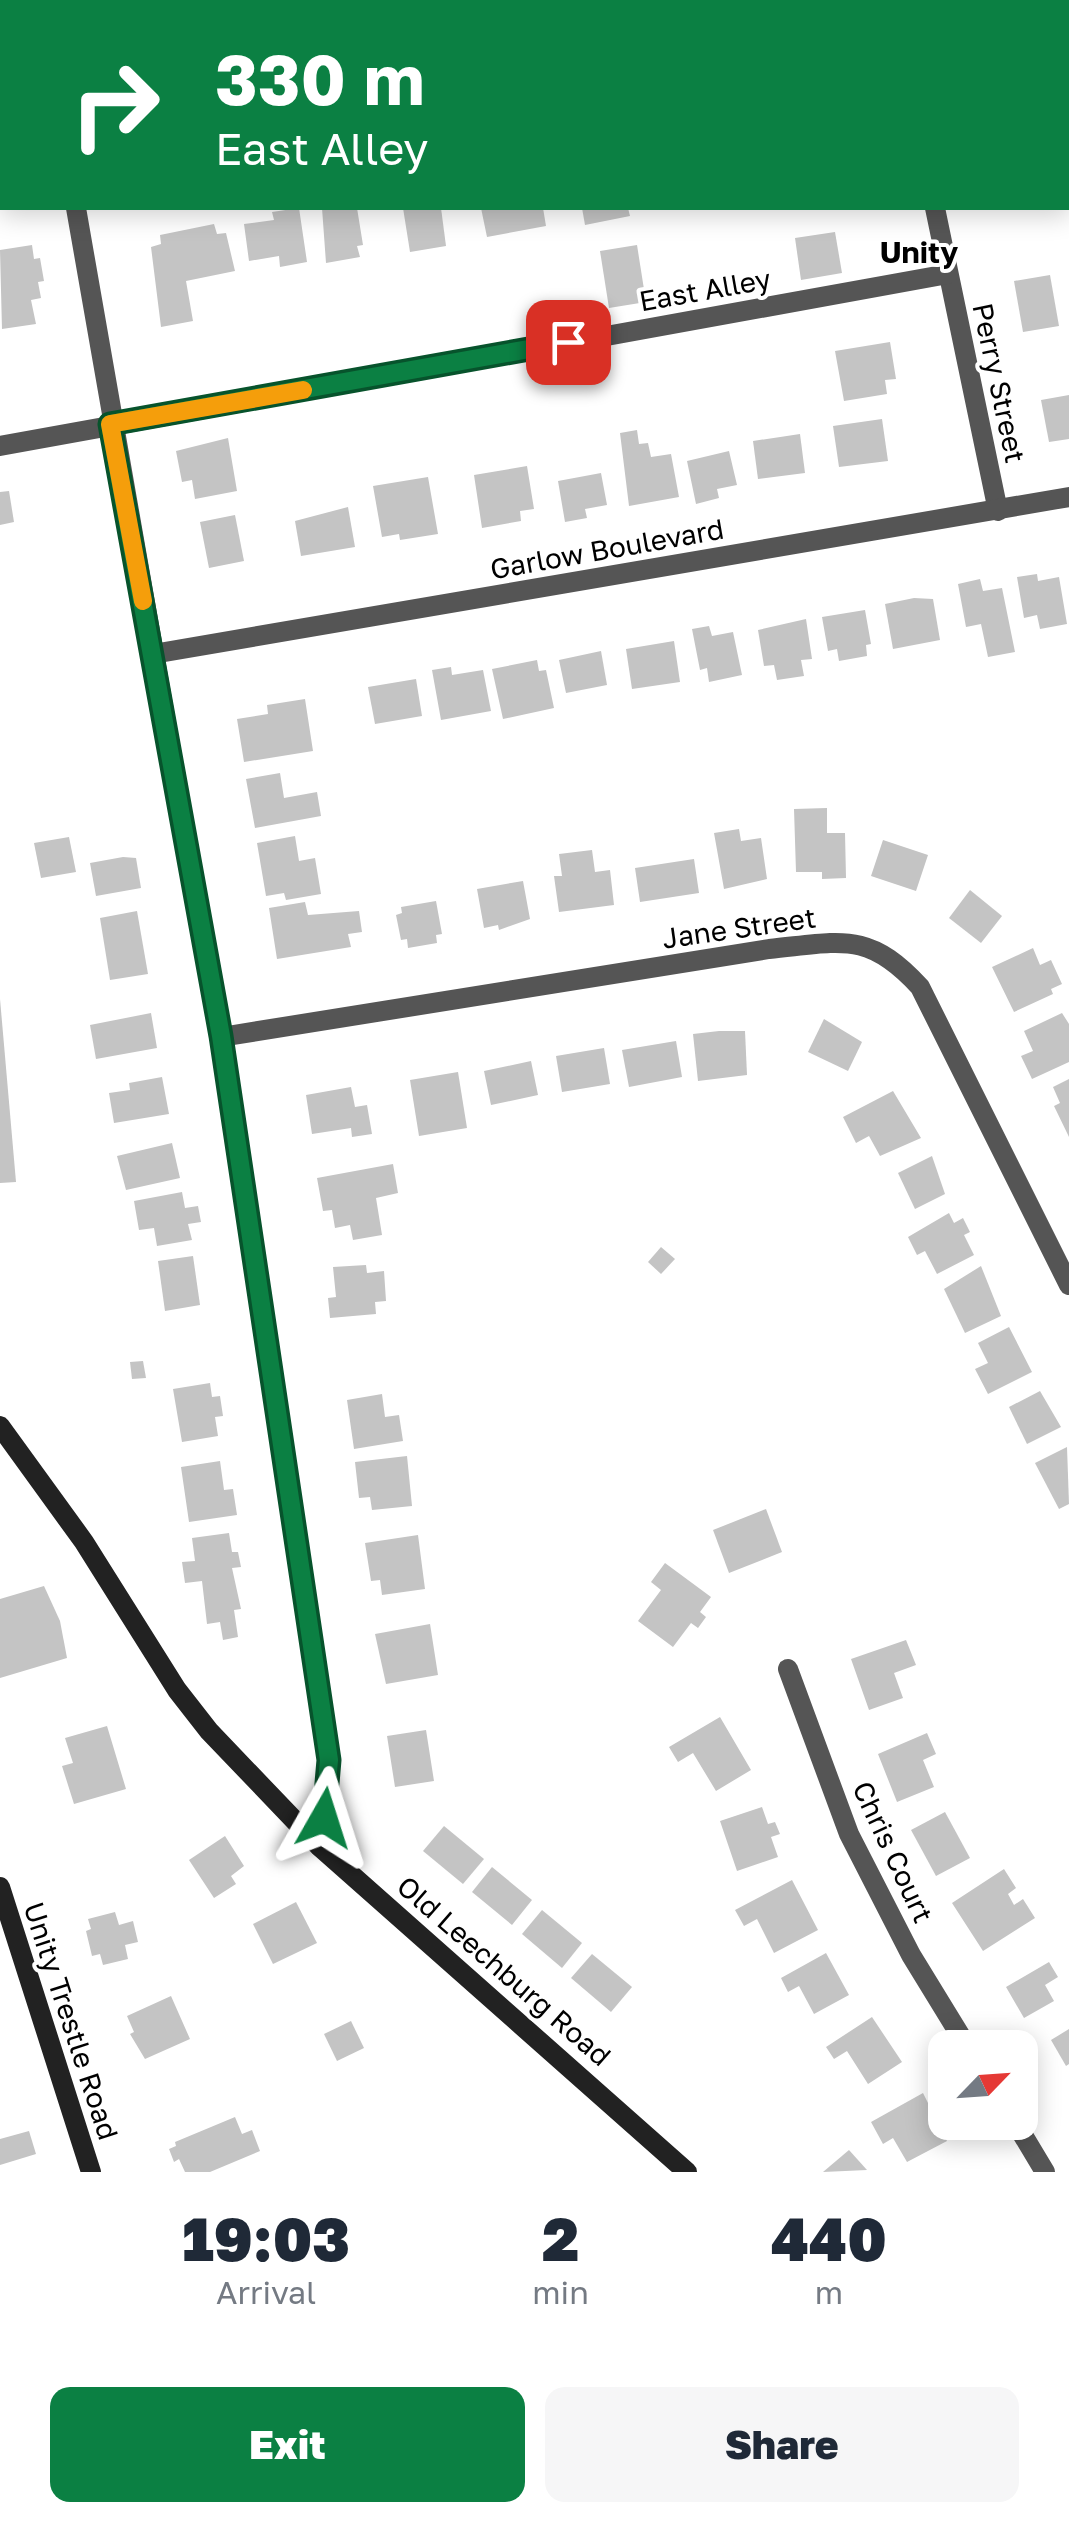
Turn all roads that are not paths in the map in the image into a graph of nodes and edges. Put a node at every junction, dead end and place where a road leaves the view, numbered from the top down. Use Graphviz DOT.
graph roads {
  1 [pos="76,210"];
  2 [pos="935,210"];
  3 [pos="948,274"];
  4 [pos="110,424"];
  5 [pos="0,446"];
  6 [pos="1069,497"];
  7 [pos="998,511"];
  8 [pos="154,654"];
  9 [pos="221,1036"];
  10 [pos="1069,1285"];
  11 [pos="0,1426"];
  12 [pos="788,1670"];
  13 [pos="320,1847"];
  14 [pos="0,1887"];
  15 [pos="957,2030"];
  16 [pos="1025,2140"];
  17 [pos="90,2172"];
  18 [pos="687,2172"];
  19 [pos="1045,2172"];
  1 -- 4 [label="street"];
  2 -- 3 [label="street, Perry Street"];
  3 -- 4 [label="street, East Alley"];
  3 -- 7 [label="street, Perry Street"];
  4 -- 5 [label="street, East Alley"];
  4 -- 8 [label="street"];
  6 -- 7 [label="street, Garlow Boulevard"];
  7 -- 8 [label="street, Garlow Boulevard"];
  8 -- 9 [label="street"];
  9 -- 10 [label="street, Jane Street"];
  9 -- 13 [label="street"];
  11 -- 13 [label="street, Old Leechburg Road"];
  12 -- 15 [label="street, Chris Court"];
  13 -- 18 [label="street, Old Leechburg Road"];
  14 -- 17 [label="street, Unity Trestle Road"];
  16 -- 19 [label="street"];
}
